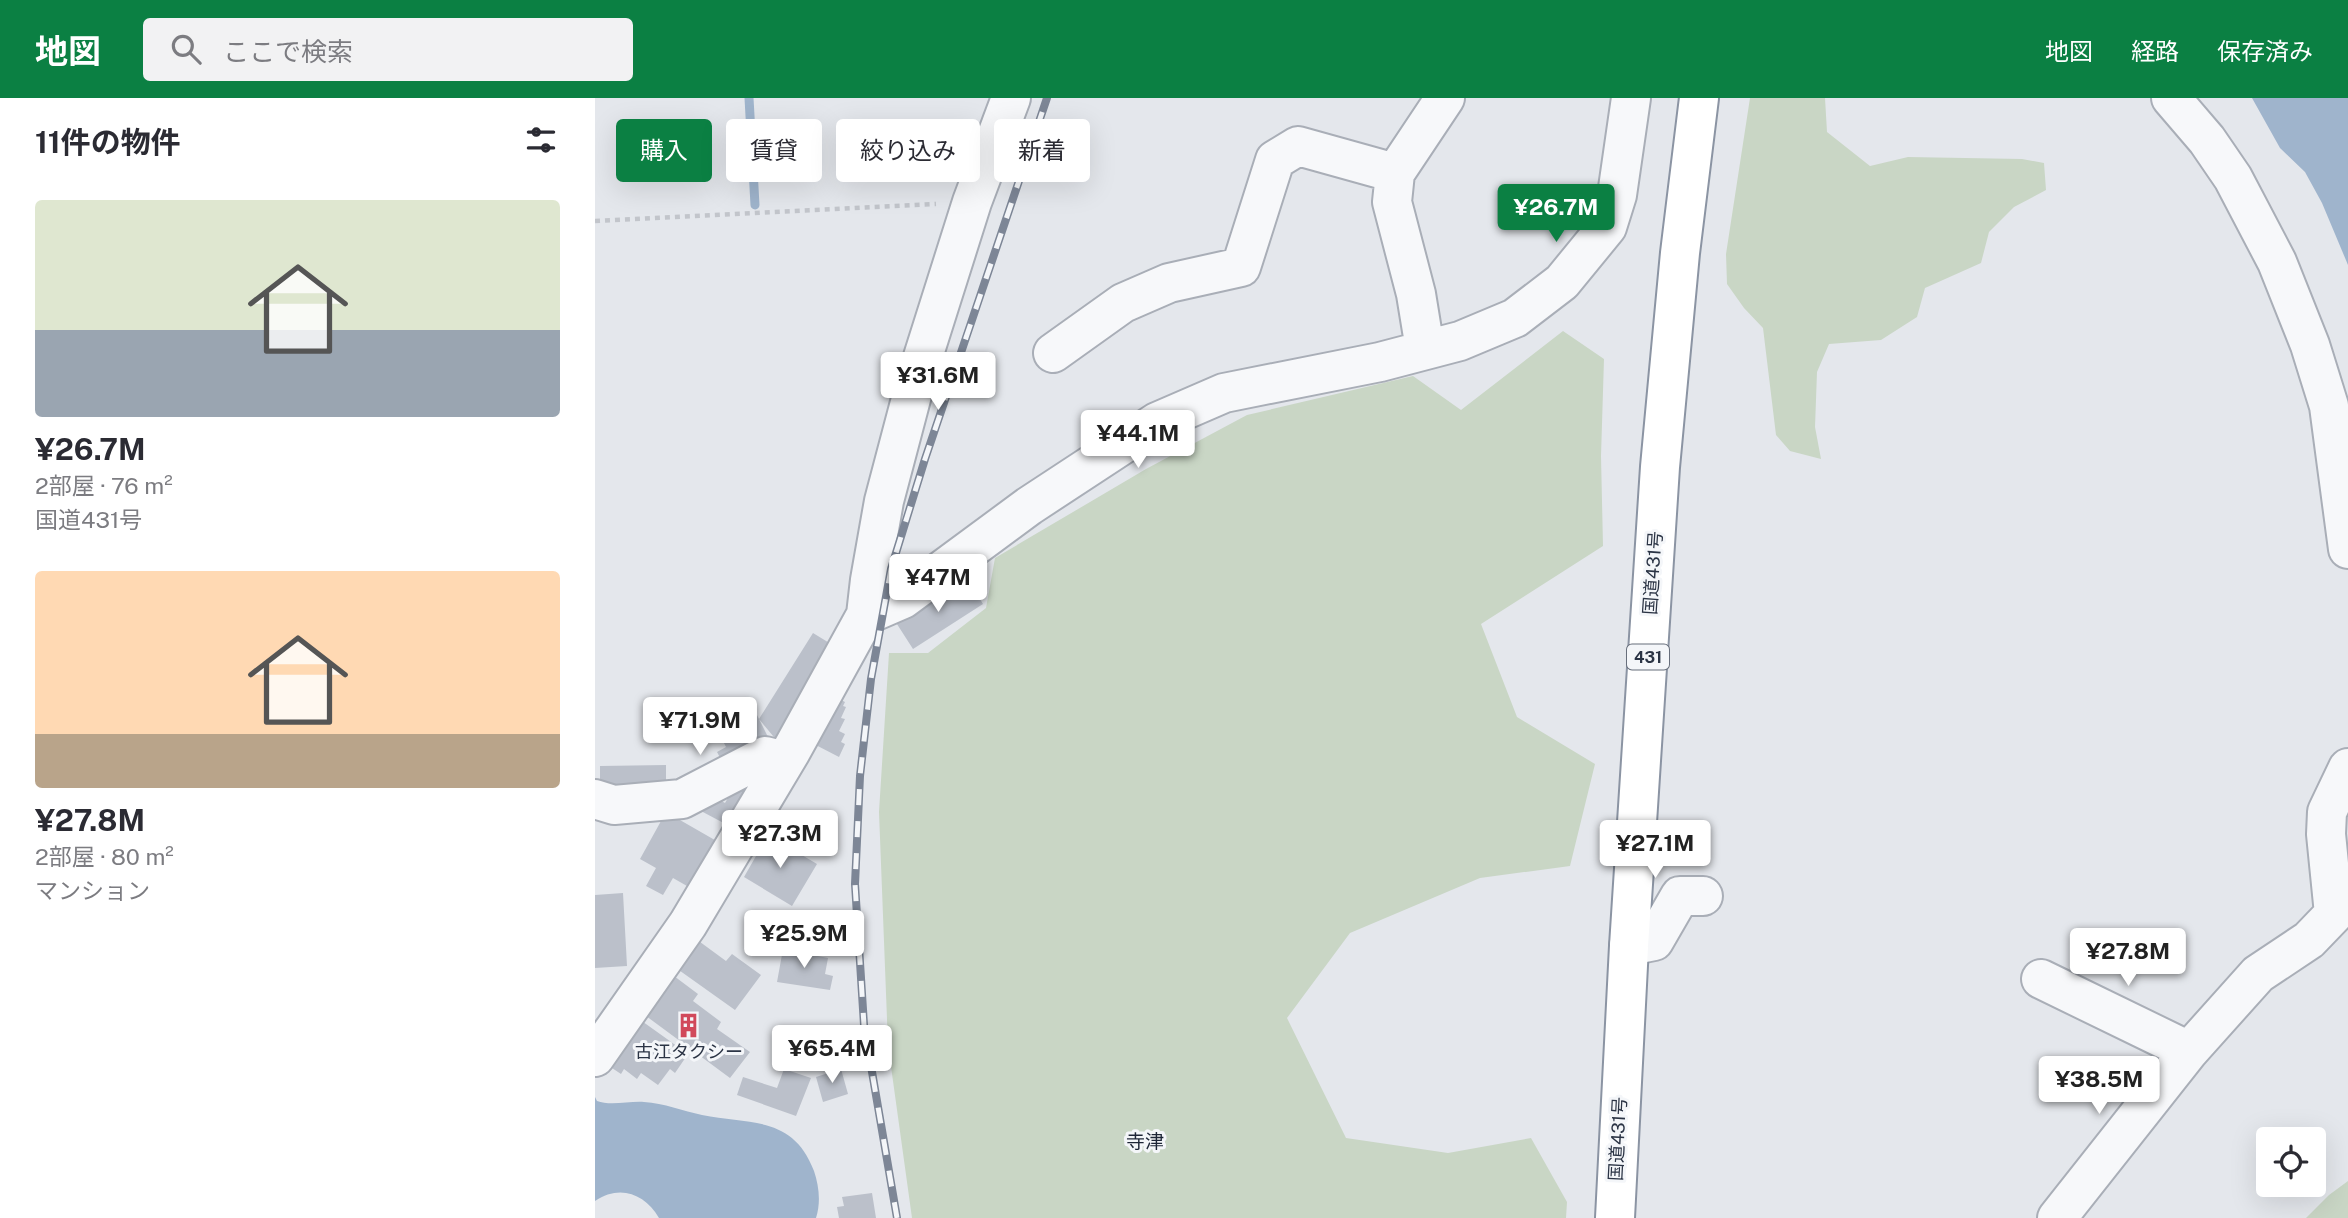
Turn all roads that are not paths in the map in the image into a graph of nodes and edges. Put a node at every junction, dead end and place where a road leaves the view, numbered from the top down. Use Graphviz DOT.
graph roads {
  1 [pos="1010,98"];
  2 [pos="1445,98"];
  3 [pos="1631,98"];
  4 [pos="1699,98"];
  5 [pos="2171,98"];
  6 [pos="1395,173"];
  7 [pos="1425,349"];
  8 [pos="1052,353"];
  9 [pos="2348,549"];
  10 [pos="866,615"];
  11 [pos="785,761"];
  12 [pos="2348,768"];
  13 [pos="595,799"];
  14 [pos="1703,896"];
  15 [pos="1629,946"];
  16 [pos="2041,979"];
  17 [pos="598,1048"];
  18 [pos="2189,1051"];
  19 [pos="1615,1218"];
  20 [pos="2057,1218"];
  1 -- 10 [label="street"];
  2 -- 6 [label="street"];
  3 -- 7 [label="street"];
  4 -- 15 [label="highway, 国道431号 / 431"];
  5 -- 9 [label="street"];
  6 -- 7 [label="street"];
  6 -- 8 [label="street"];
  7 -- 10 [label="street"];
  10 -- 11 [label="street"];
  11 -- 13 [label="street"];
  11 -- 17 [label="street"];
  12 -- 18 [label="street"];
  14 -- 15 [label="street"];
  15 -- 19 [label="highway, 国道431号 / 431"];
  16 -- 18 [label="street"];
  18 -- 20 [label="street"];
}
